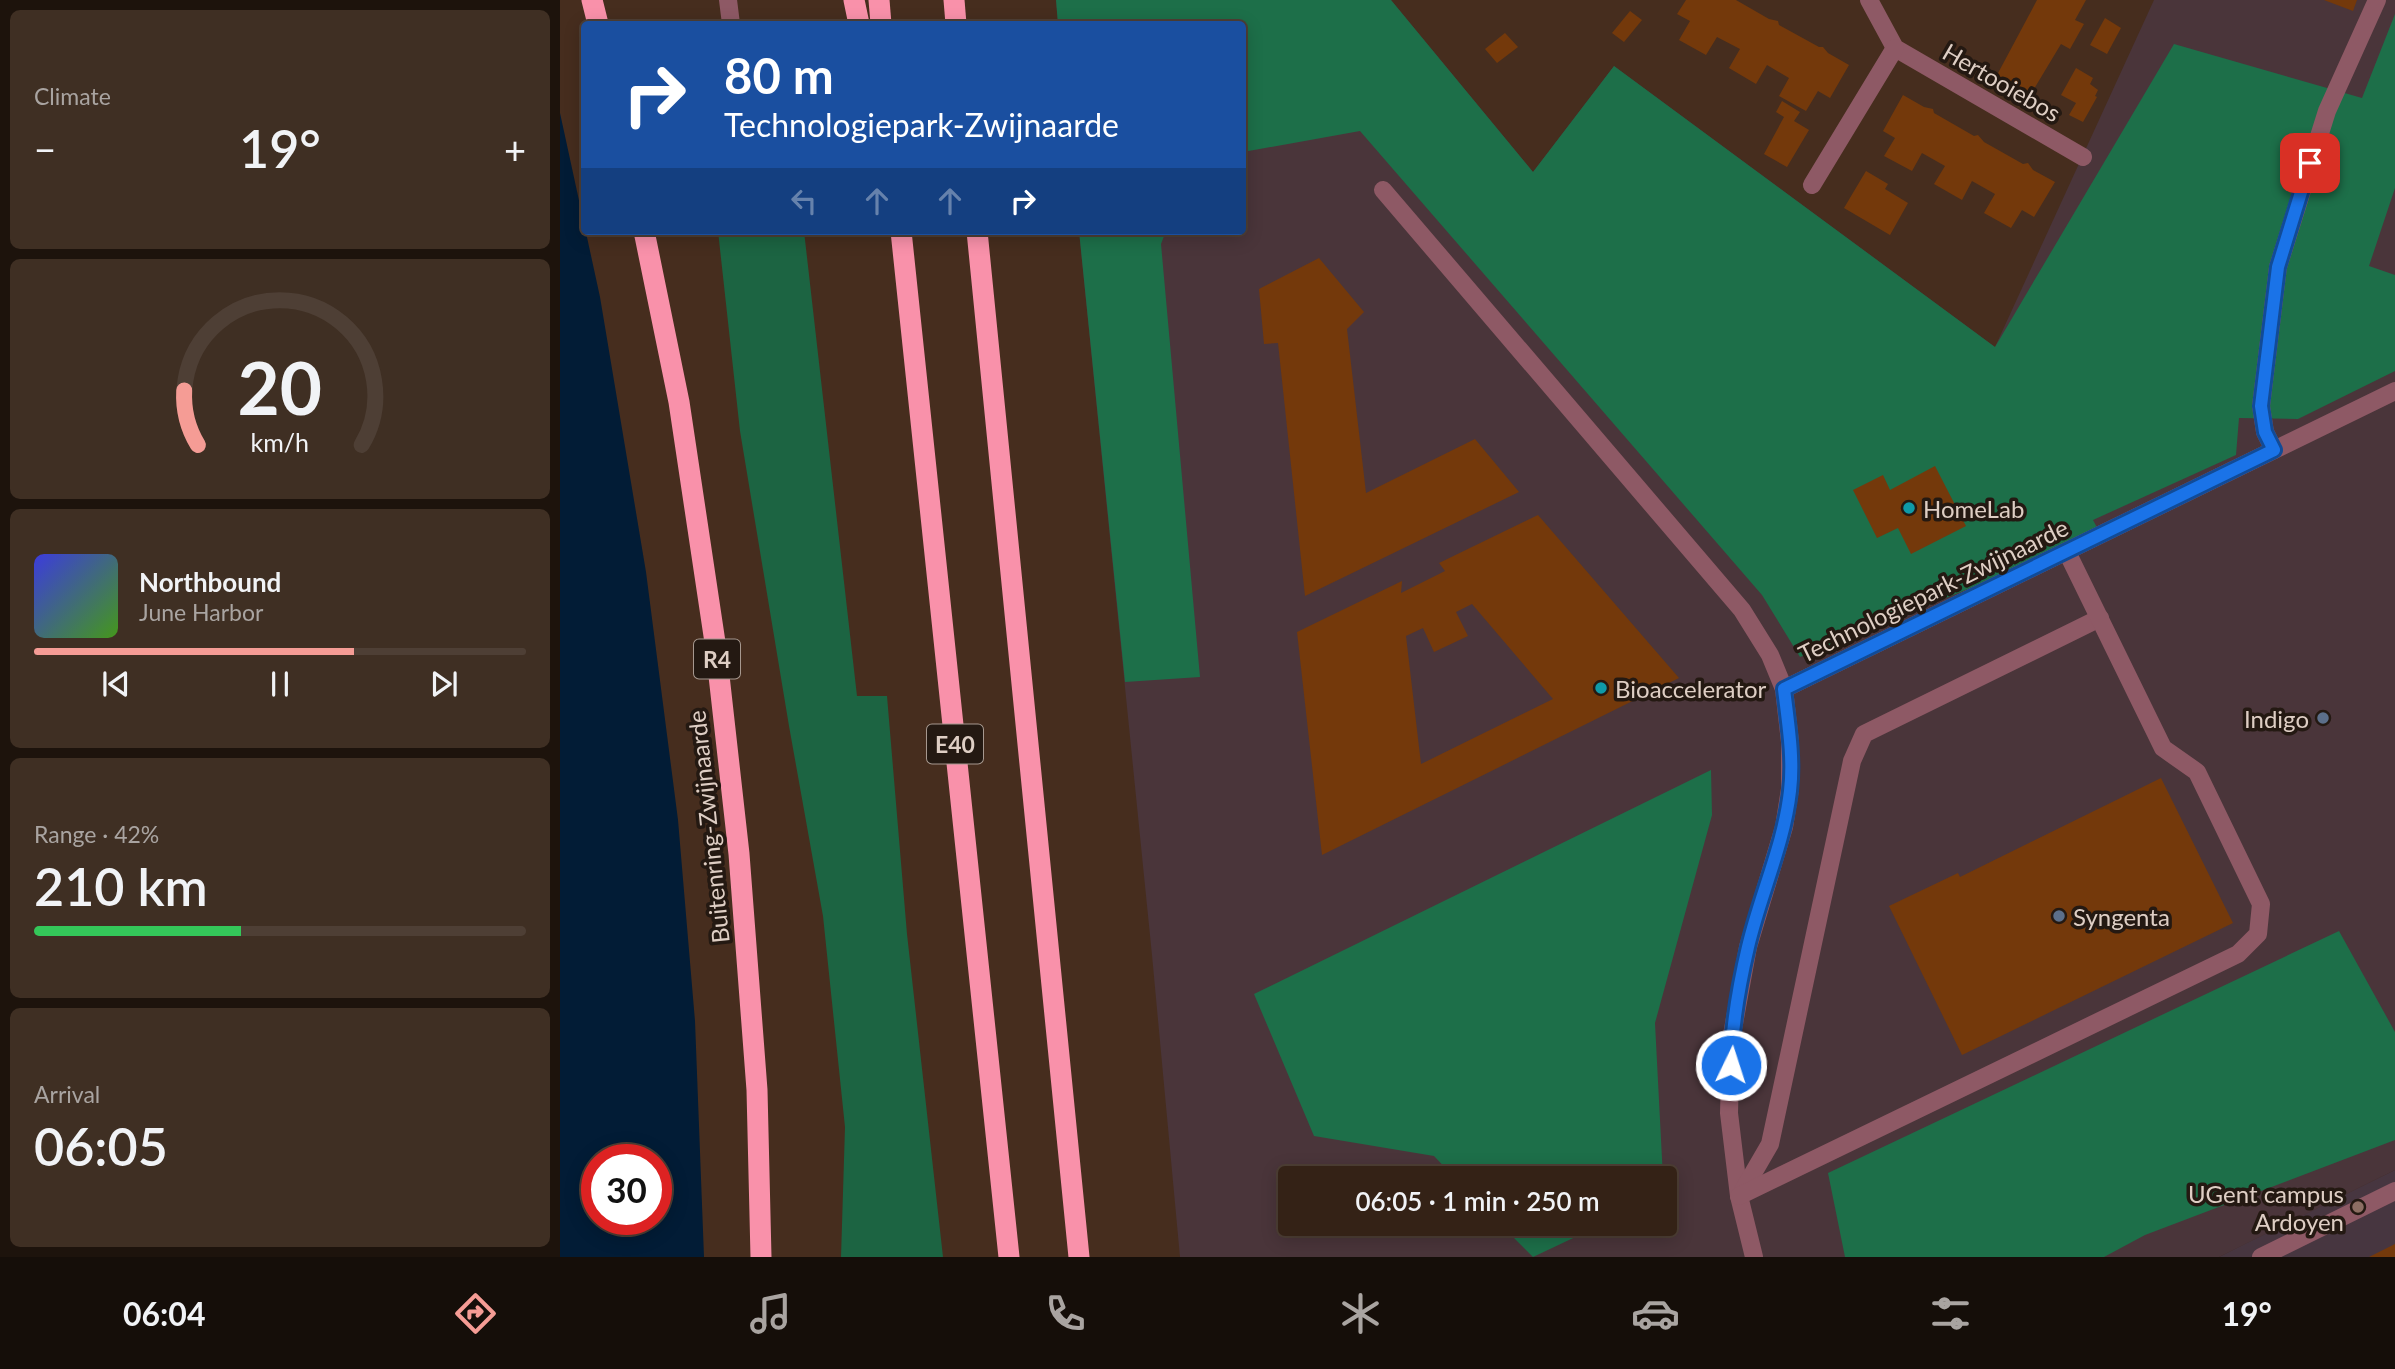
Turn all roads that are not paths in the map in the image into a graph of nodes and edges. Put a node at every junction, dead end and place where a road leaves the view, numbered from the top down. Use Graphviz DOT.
graph roads {
  1 [pos="592,0"];
  2 [pos="728,0"];
  3 [pos="854,0"];
  4 [pos="879,0"];
  5 [pos="954,0"];
  6 [pos="1869,0"];
  7 [pos="2377,0"];
  8 [pos="597,21"];
  9 [pos="731,21"];
  10 [pos="858,21"];
  11 [pos="881,21"];
  12 [pos="956,21"];
  13 [pos="1895,48"];
  14 [pos="2083,157"];
  15 [pos="1812,185"];
  16 [pos="1383,190"];
  17 [pos="645,235"];
  18 [pos="901,235"];
  19 [pos="977,235"];
  20 [pos="2395,391"];
  21 [pos="2274,450"];
  22 [pos="2067,552"];
  23 [pos="2100,618"];
  24 [pos="1784,689"];
  25 [pos="757,1090"];
  26 [pos="2395,1191"];
  27 [pos="1739,1196"];
  28 [pos="2288,1251"];
  29 [pos="761,1257"];
  30 [pos="768,1257"];
  31 [pos="1009,1257"];
  32 [pos="1079,1257"];
  33 [pos="1754,1257"];
  34 [pos="2261,1257"];
  1 -- 8 [label="highway"];
  2 -- 9 [label="street"];
  3 -- 10 [label="highway"];
  4 -- 11 [label="highway"];
  5 -- 12 [label="highway"];
  6 -- 13 [label="street"];
  7 -- 21 [label="street"];
  13 -- 14 [label="street, Hertooiebos"];
  13 -- 15 [label="street"];
  16 -- 24 [label="street"];
  17 -- 25 [label="highway, Buitenring-Zwijnaarde / R4"];
  18 -- 31 [label="highway, E40"];
  19 -- 32 [label="highway"];
  20 -- 21 [label="street, Technologiepark-Zwijnaarde"];
  21 -- 22 [label="street, Technologiepark-Zwijnaarde"];
  22 -- 23 [label="street"];
  22 -- 24 [label="street, Technologiepark-Zwijnaarde"];
  23 -- 27 [label="street"];
  23 -- 27 [label="street"];
  24 -- 27 [label="street, Technologiepark-Zwijnaarde"];
  25 -- 29 [label="highway, Buitenring-Zwijnaarde / R4"];
  25 -- 30 [label="highway"];
  26 -- 28 [label="street"];
  27 -- 33 [label="street, Technologiepark-Zwijnaarde"];
  28 -- 34 [label="street"];
}
